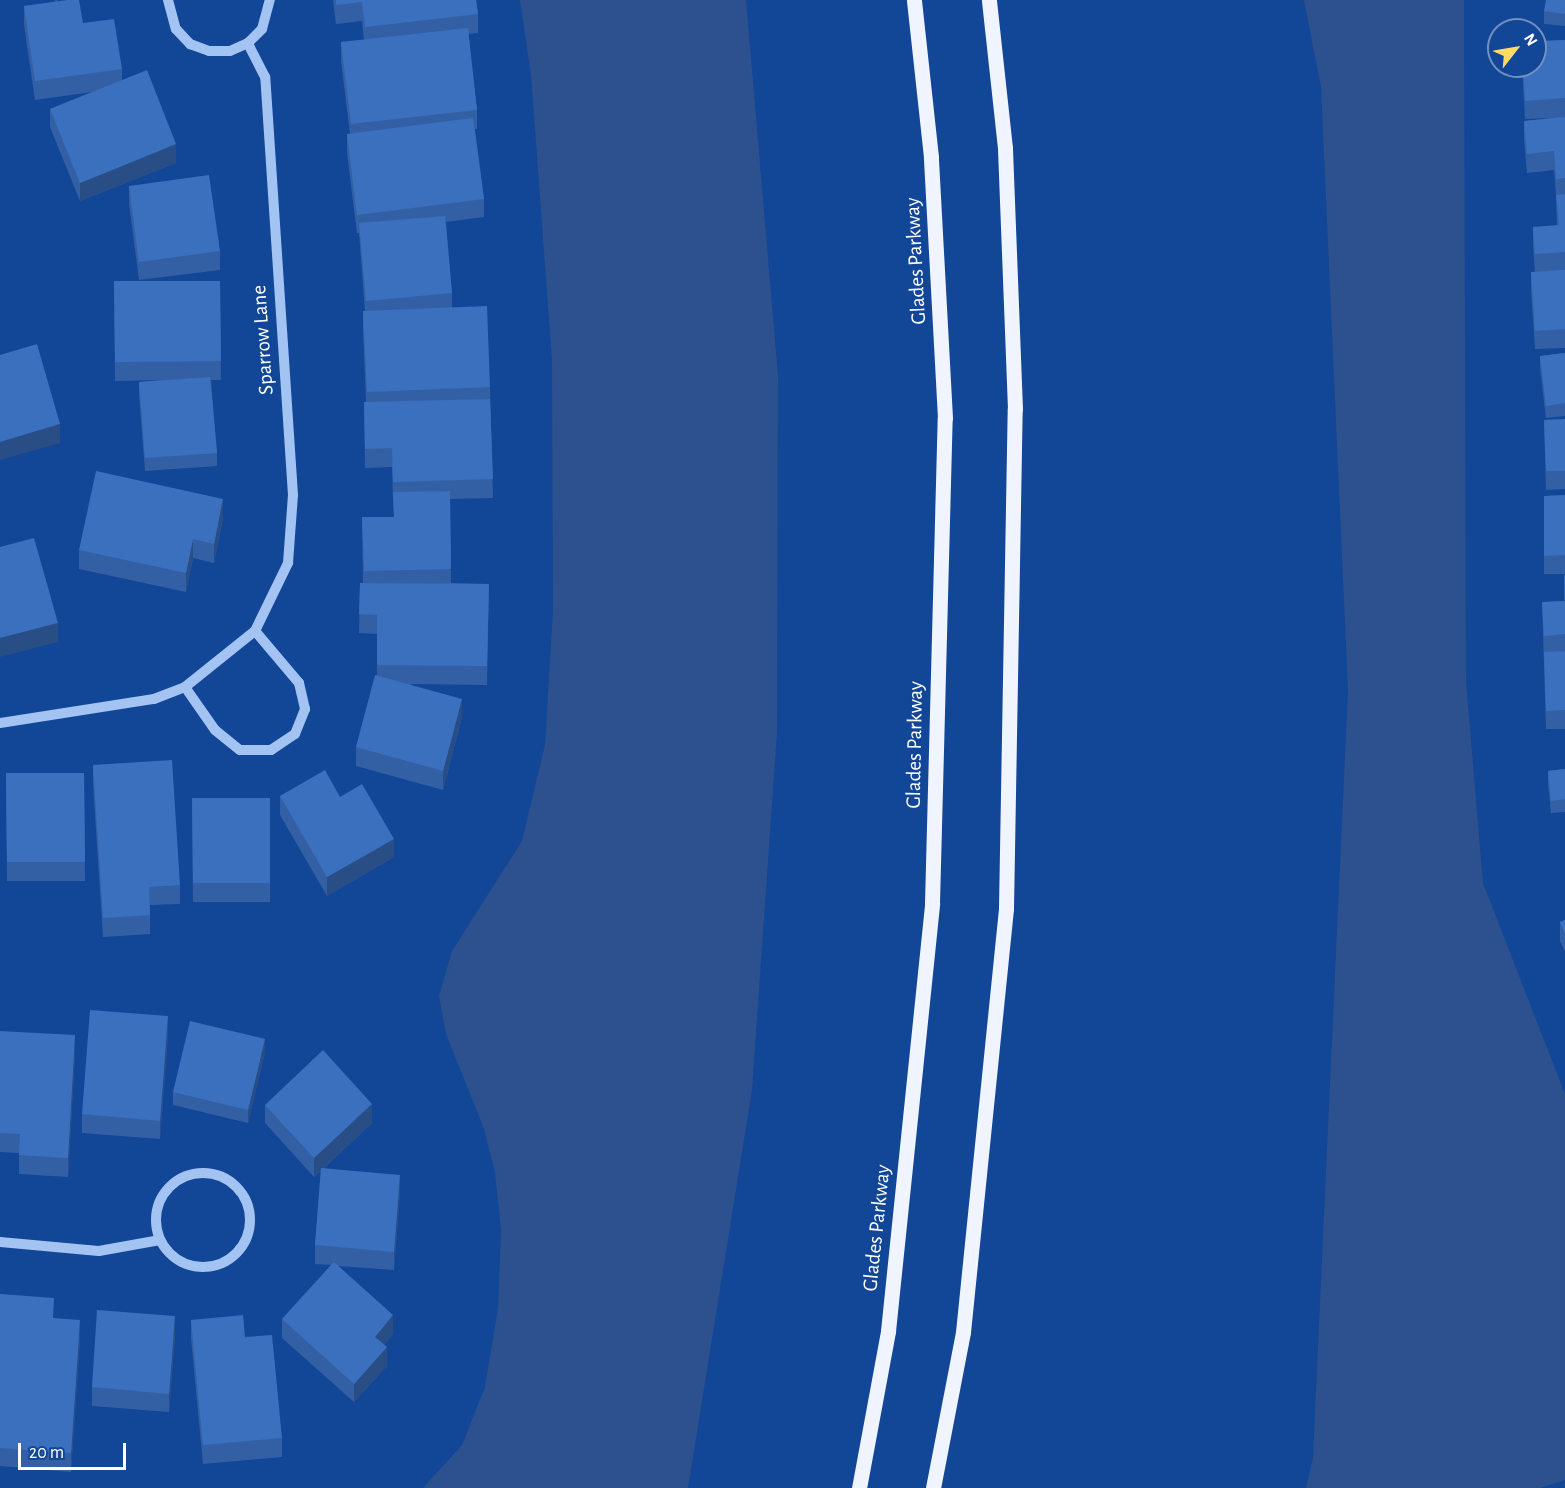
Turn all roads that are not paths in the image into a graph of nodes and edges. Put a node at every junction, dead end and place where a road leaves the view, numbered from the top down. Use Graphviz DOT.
graph roads {
  1 [pos="168,0"];
  2 [pos="270,0"];
  3 [pos="914,0"];
  4 [pos="989,0"];
  5 [pos="248,44"];
  6 [pos="255,631"];
  7 [pos="185,687"];
  8 [pos="0,723"];
  9 [pos="160,1240"];
  10 [pos="0,1242"];
  11 [pos="859,1488"];
  12 [pos="933,1488"];
  1 -- 5 [label="street"];
  2 -- 5 [label="street"];
  3 -- 11 [label="main road, Glades Parkway"];
  4 -- 12 [label="main road"];
  5 -- 6 [label="street, Sparrow Lane"];
  6 -- 7 [label="street, Sparrow Lane"];
  6 -- 7 [label="street"];
  7 -- 8 [label="street, Sparrow Lane"];
  9 -- 9 [label="street"];
  9 -- 10 [label="street"];
}
